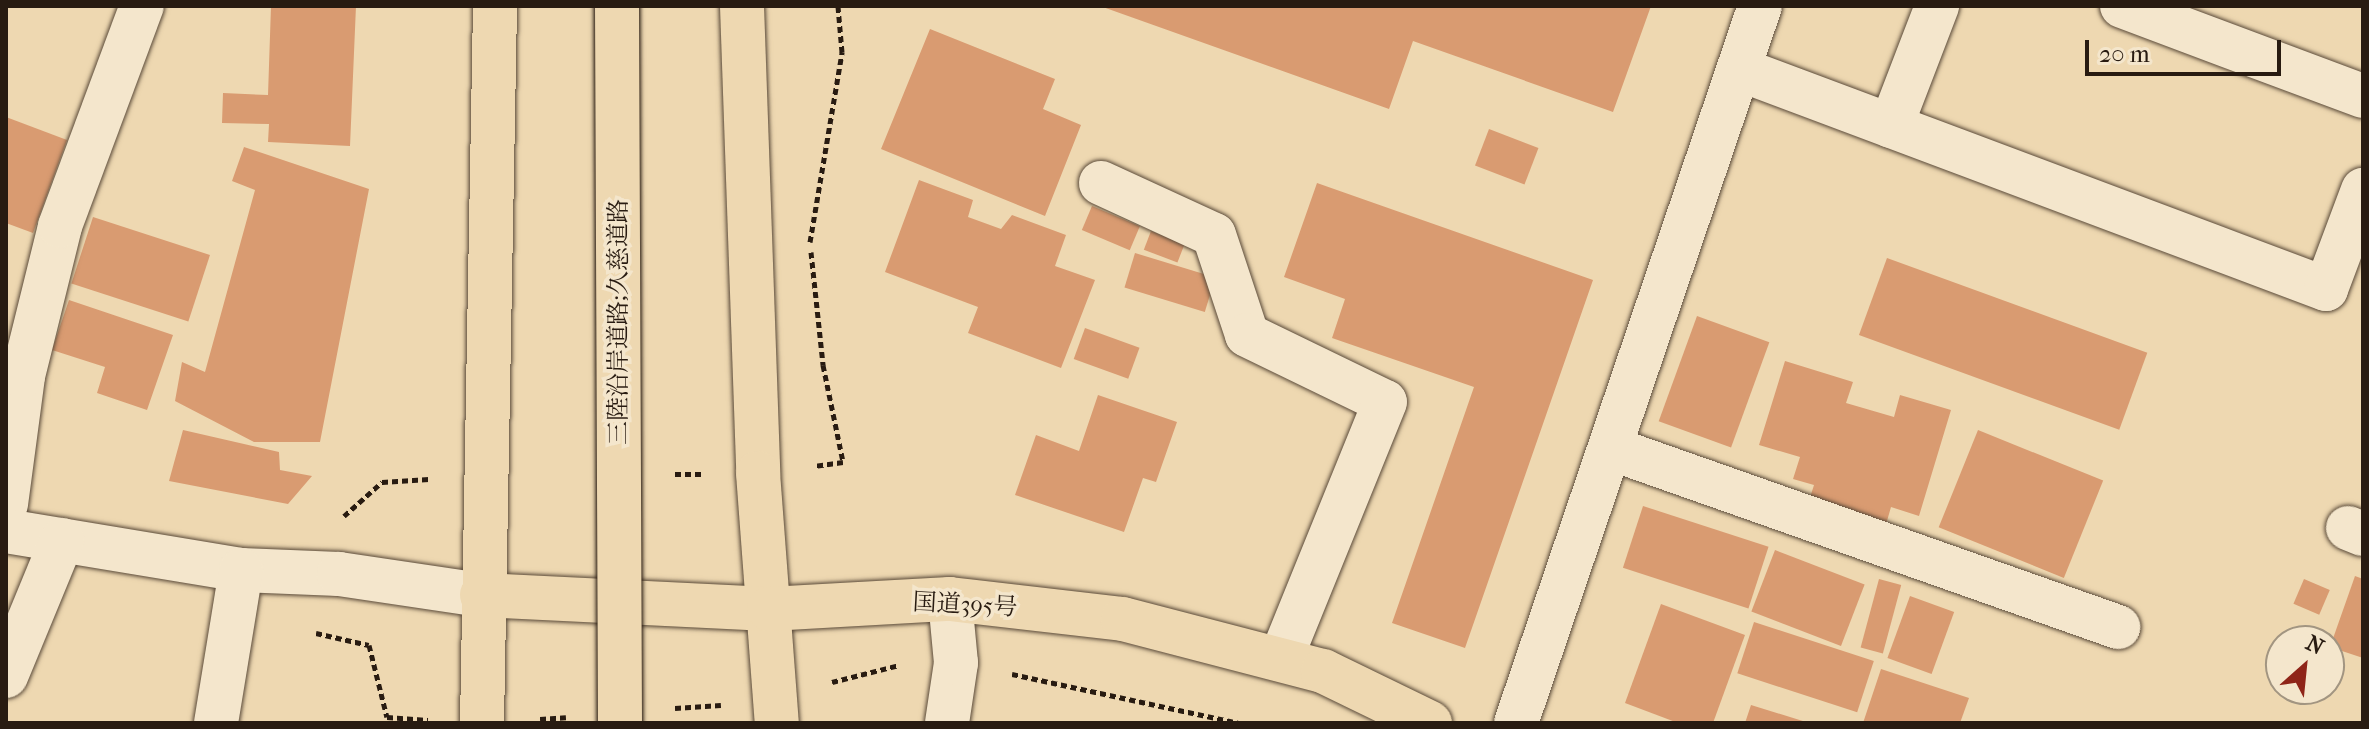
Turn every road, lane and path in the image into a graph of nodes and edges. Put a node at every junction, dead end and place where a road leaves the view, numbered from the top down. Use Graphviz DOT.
graph roads {
  1 [pos="142,6"];
  2 [pos="495,6"];
  3 [pos="617,6"];
  4 [pos="742,6"];
  5 [pos="838,6"];
  6 [pos="1760,6"];
  7 [pos="1937,6"];
  8 [pos="2122,6"];
  9 [pos="1739,69"];
  10 [pos="2363,96"];
  11 [pos="1891,126"];
  12 [pos="1101,183"];
  13 [pos="2363,190"];
  14 [pos="1610,448"];
  15 [pos="758,473"];
  16 [pos="662,474"];
  17 [pos="488,476"];
  18 [pos="6,504"];
  19 [pos="339,520"];
  20 [pos="6,531"];
  21 [pos="62,540"];
  22 [pos="241,570"];
  23 [pos="482,595"];
  24 [pos="950,599"];
  25 [pos="769,609"];
  26 [pos="2118,627"];
  27 [pos="1281,658"];
  28 [pos="956,663"];
  29 [pos="6,676"];
  30 [pos="668,709"];
  31 [pos="777,712"];
  32 [pos="576,716"];
  33 [pos="529,719"];
  34 [pos="216,723"];
  35 [pos="482,723"];
  36 [pos="622,723"];
  37 [pos="947,723"];
  38 [pos="1238,723"];
  39 [pos="1430,723"];
  40 [pos="1516,723"];
  1 -- 18 [label="street"];
  2 -- 17 [label="highway"];
  3 -- 36 [label="highway, 三陸沿岸道路;久慈道路, bridge"];
  4 -- 15 [label="highway"];
  5 -- 15 [label="path"];
  6 -- 9 [label="street"];
  7 -- 11 [label="street"];
  8 -- 10 [label="street"];
  9 -- 11 [label="street"];
  9 -- 14 [label="street"];
  11 -- 13 [label="street"];
  12 -- 27 [label="street"];
  14 -- 26 [label="street"];
  14 -- 40 [label="street"];
  15 -- 16 [label="path"];
  15 -- 25 [label="highway"];
  17 -- 19 [label="path"];
  17 -- 23 [label="highway"];
  20 -- 21 [label="street"];
  21 -- 22 [label="street"];
  21 -- 29 [label="street"];
  22 -- 23 [label="street"];
  22 -- 34 [label="street"];
  23 -- 25 [label="highway, 国道395号"];
  23 -- 35 [label="highway"];
  24 -- 25 [label="highway, 国道395号"];
  24 -- 27 [label="highway, 国道395号"];
  24 -- 28 [label="street"];
  25 -- 31 [label="highway"];
  27 -- 39 [label="highway, 国道395号"];
  28 -- 31 [label="path"];
  28 -- 37 [label="street"];
  28 -- 38 [label="path"];
  30 -- 31 [label="path"];
  32 -- 33 [label="path"];
}
